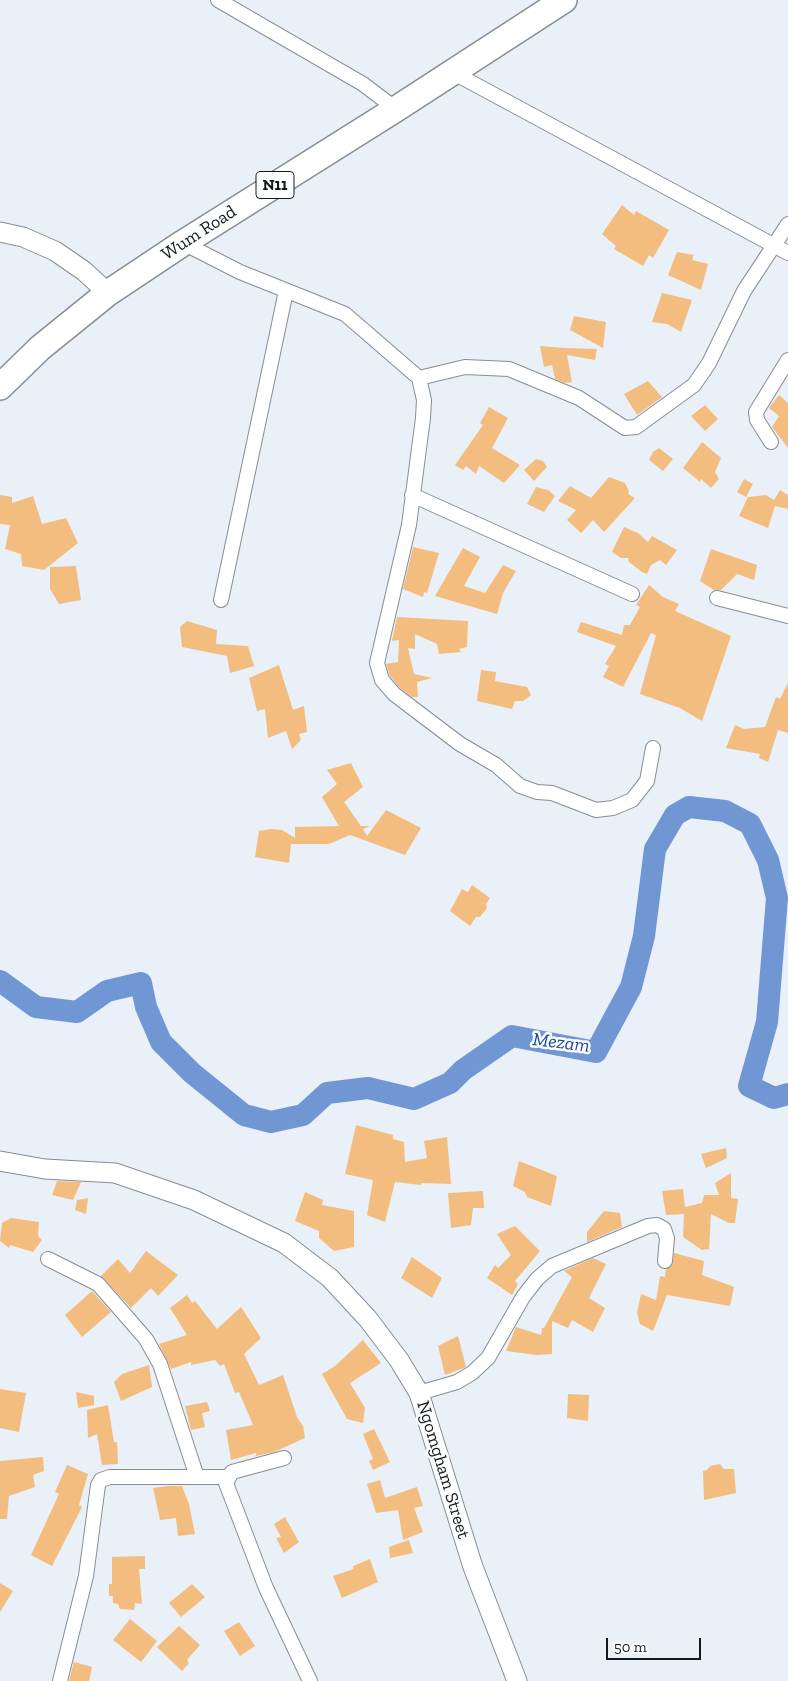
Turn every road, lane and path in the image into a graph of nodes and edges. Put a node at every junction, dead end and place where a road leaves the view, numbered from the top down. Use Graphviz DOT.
graph roads {
  1 [pos="218,0"];
  2 [pos="564,0"];
  3 [pos="452,72"];
  4 [pos="396,110"];
  5 [pos="788,224"];
  6 [pos="0,232"];
  7 [pos="183,242"];
  8 [pos="773,244"];
  9 [pos="788,253"];
  10 [pos="286,291"];
  11 [pos="108,293"];
  12 [pos="788,360"];
  13 [pos="419,378"];
  14 [pos="0,387"];
  15 [pos="771,442"];
  16 [pos="412,495"];
  17 [pos="632,594"];
  18 [pos="717,598"];
  19 [pos="220,600"];
  20 [pos="788,616"];
  21 [pos="653,748"];
  22 [pos="0,1161"];
  23 [pos="48,1259"];
  24 [pos="665,1261"];
  25 [pos="420,1393"];
  26 [pos="284,1458"];
  27 [pos="197,1477"];
  28 [pos="228,1477"];
  29 [pos="60,1681"];
  30 [pos="310,1681"];
  31 [pos="517,1681"];
  1 -- 4 [label="street"];
  2 -- 3 [label="highway, Wum Road / N11"];
  3 -- 4 [label="highway, Wum Road / N11"];
  3 -- 8 [label="street"];
  4 -- 7 [label="highway, Wum Road / N11"];
  5 -- 8 [label="street"];
  6 -- 11 [label="main road"];
  7 -- 10 [label="street"];
  7 -- 11 [label="highway, Wum Road / N11"];
  8 -- 9 [label="street"];
  8 -- 13 [label="street"];
  10 -- 13 [label="street"];
  10 -- 19 [label="street"];
  11 -- 14 [label="highway, Wum Road / N11"];
  12 -- 15 [label="street"];
  13 -- 16 [label="street"];
  16 -- 17 [label="street"];
  16 -- 21 [label="street"];
  18 -- 20 [label="street"];
  22 -- 25 [label="main road, Ngomgham Street"];
  23 -- 27 [label="street"];
  24 -- 25 [label="street"];
  25 -- 31 [label="main road, Ngomgham Street"];
  26 -- 28 [label="street"];
  27 -- 28 [label="street"];
  27 -- 29 [label="street"];
  28 -- 30 [label="street"];
}
